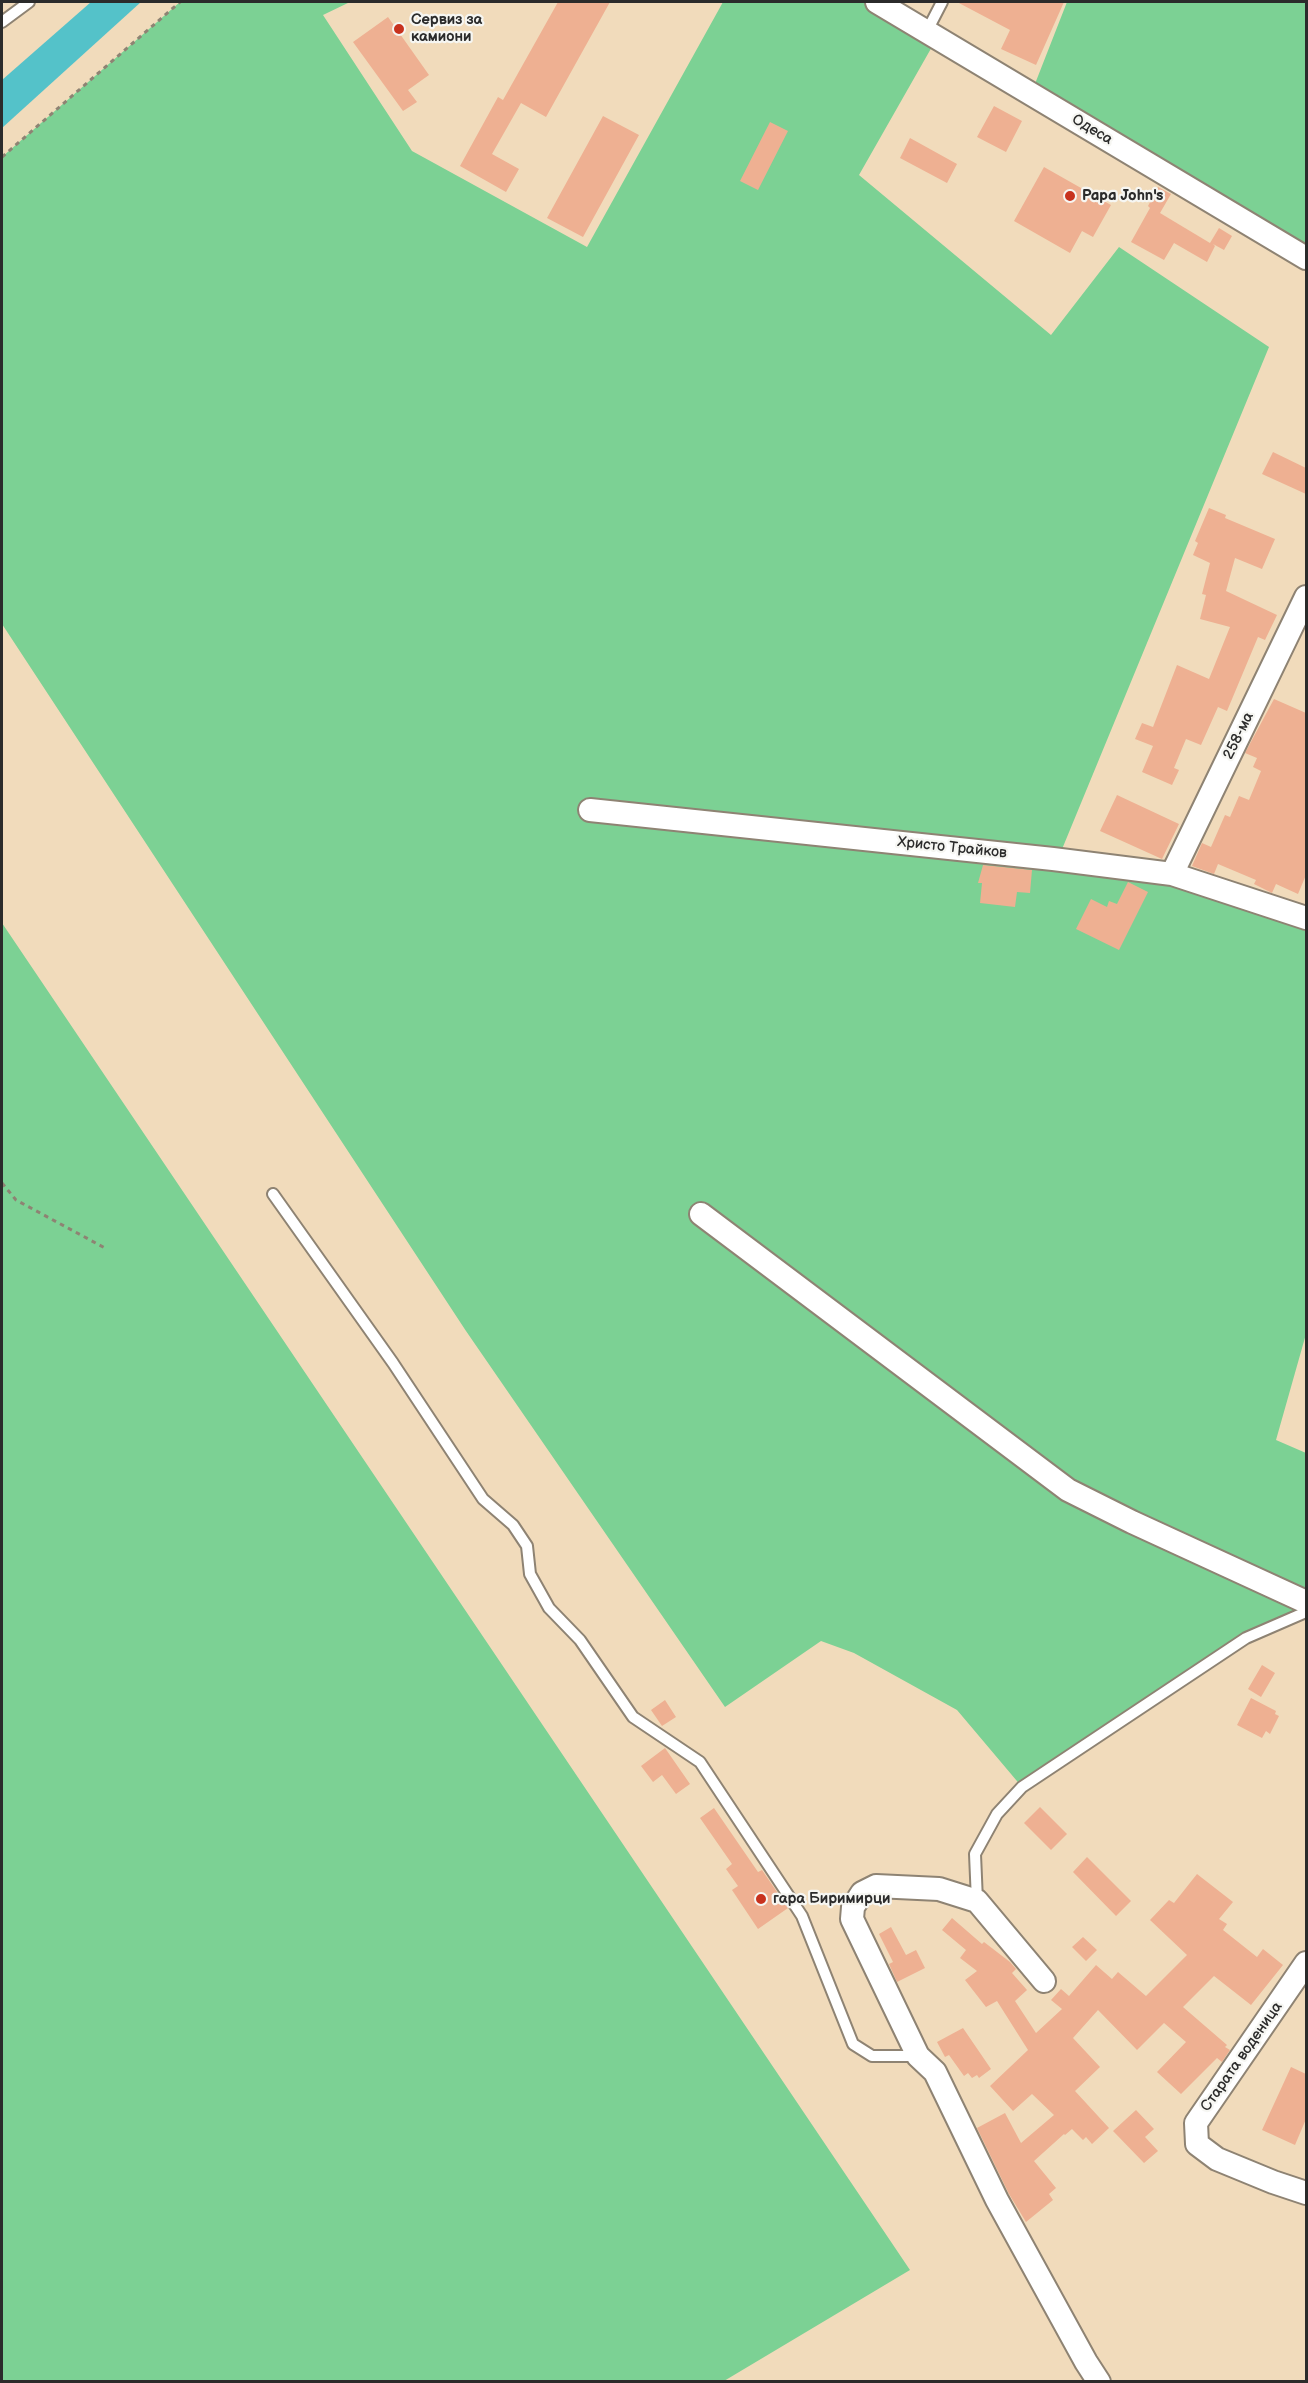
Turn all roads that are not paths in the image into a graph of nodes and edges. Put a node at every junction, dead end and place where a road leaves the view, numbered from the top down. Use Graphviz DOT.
graph roads {
  1 [pos="29,2"];
  2 [pos="877,2"];
  3 [pos="942,2"];
  4 [pos="2,22"];
  5 [pos="927,31"];
  6 [pos="1306,258"];
  7 [pos="1306,597"];
  8 [pos="590,810"];
  9 [pos="1172,874"];
  10 [pos="1306,918"];
  11 [pos="273,1194"];
  12 [pos="701,1214"];
  13 [pos="1306,1602"];
  14 [pos="1306,1612"];
  15 [pos="977,1901"];
  16 [pos="1306,1963"];
  17 [pos="1044,1981"];
  18 [pos="918,2056"];
  19 [pos="1306,2193"];
  20 [pos="1100,2382"];
  1 -- 4 [label="lane"];
  2 -- 5 [label="street, Одеса"];
  3 -- 5 [label="lane"];
  5 -- 6 [label="street, Одеса"];
  7 -- 9 [label="street, 258-ма"];
  8 -- 9 [label="street, Христо Трайков"];
  9 -- 10 [label="street, Христо Трайков"];
  11 -- 18 [label="lane"];
  12 -- 13 [label="street"];
  14 -- 15 [label="lane"];
  15 -- 17 [label="street"];
  15 -- 18 [label="street"];
  16 -- 19 [label="street, Старата воденица"];
  18 -- 20 [label="street"];
}
